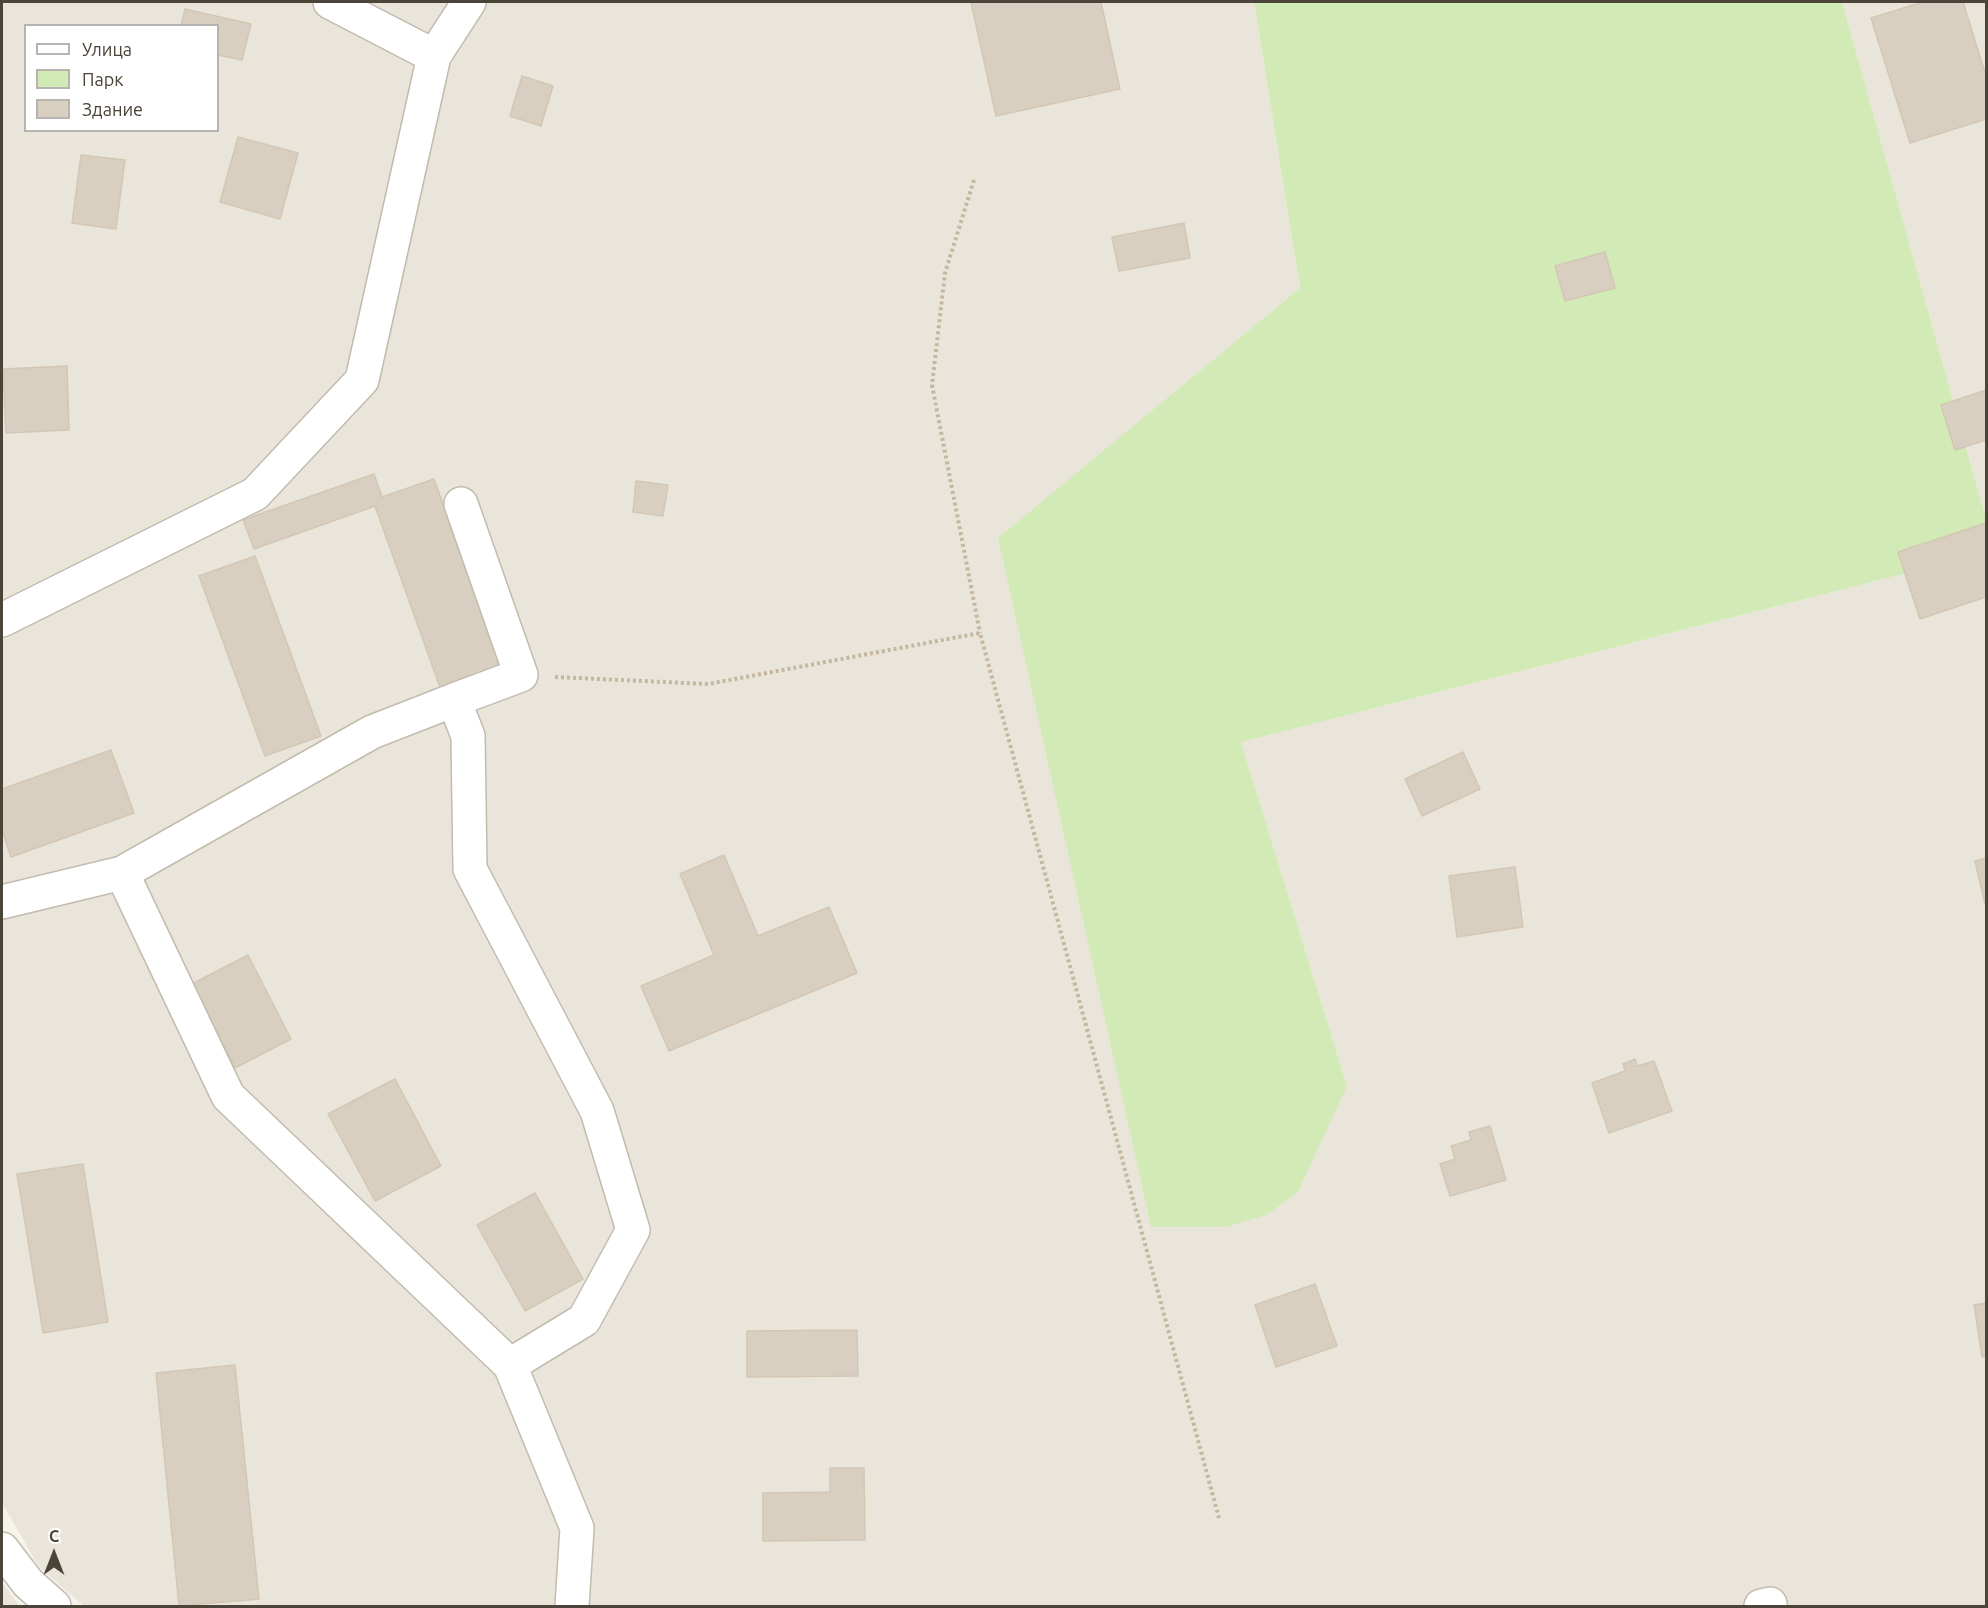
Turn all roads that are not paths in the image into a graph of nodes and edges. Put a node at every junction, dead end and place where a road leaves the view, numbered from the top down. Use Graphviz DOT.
graph roads {
  1 [pos="330,2"];
  2 [pos="469,2"];
  3 [pos="434,56"];
  4 [pos="461,504"];
  5 [pos="2,620"];
  6 [pos="454,700"];
  7 [pos="122,873"];
  8 [pos="2,902"];
  9 [pos="510,1365"];
  10 [pos="2,1549"];
  11 [pos="54,1606"];
  12 [pos="572,1606"];
  13 [pos="1761,1606"];
  14 [pos="1770,1606"];
  1 -- 3 [label="street"];
  2 -- 3 [label="street"];
  3 -- 5 [label="street"];
  4 -- 6 [label="street"];
  6 -- 7 [label="street"];
  6 -- 9 [label="street"];
  7 -- 8 [label="street"];
  7 -- 9 [label="street"];
  9 -- 12 [label="street"];
  10 -- 11 [label="street"];
  13 -- 14 [label="street"];
}
